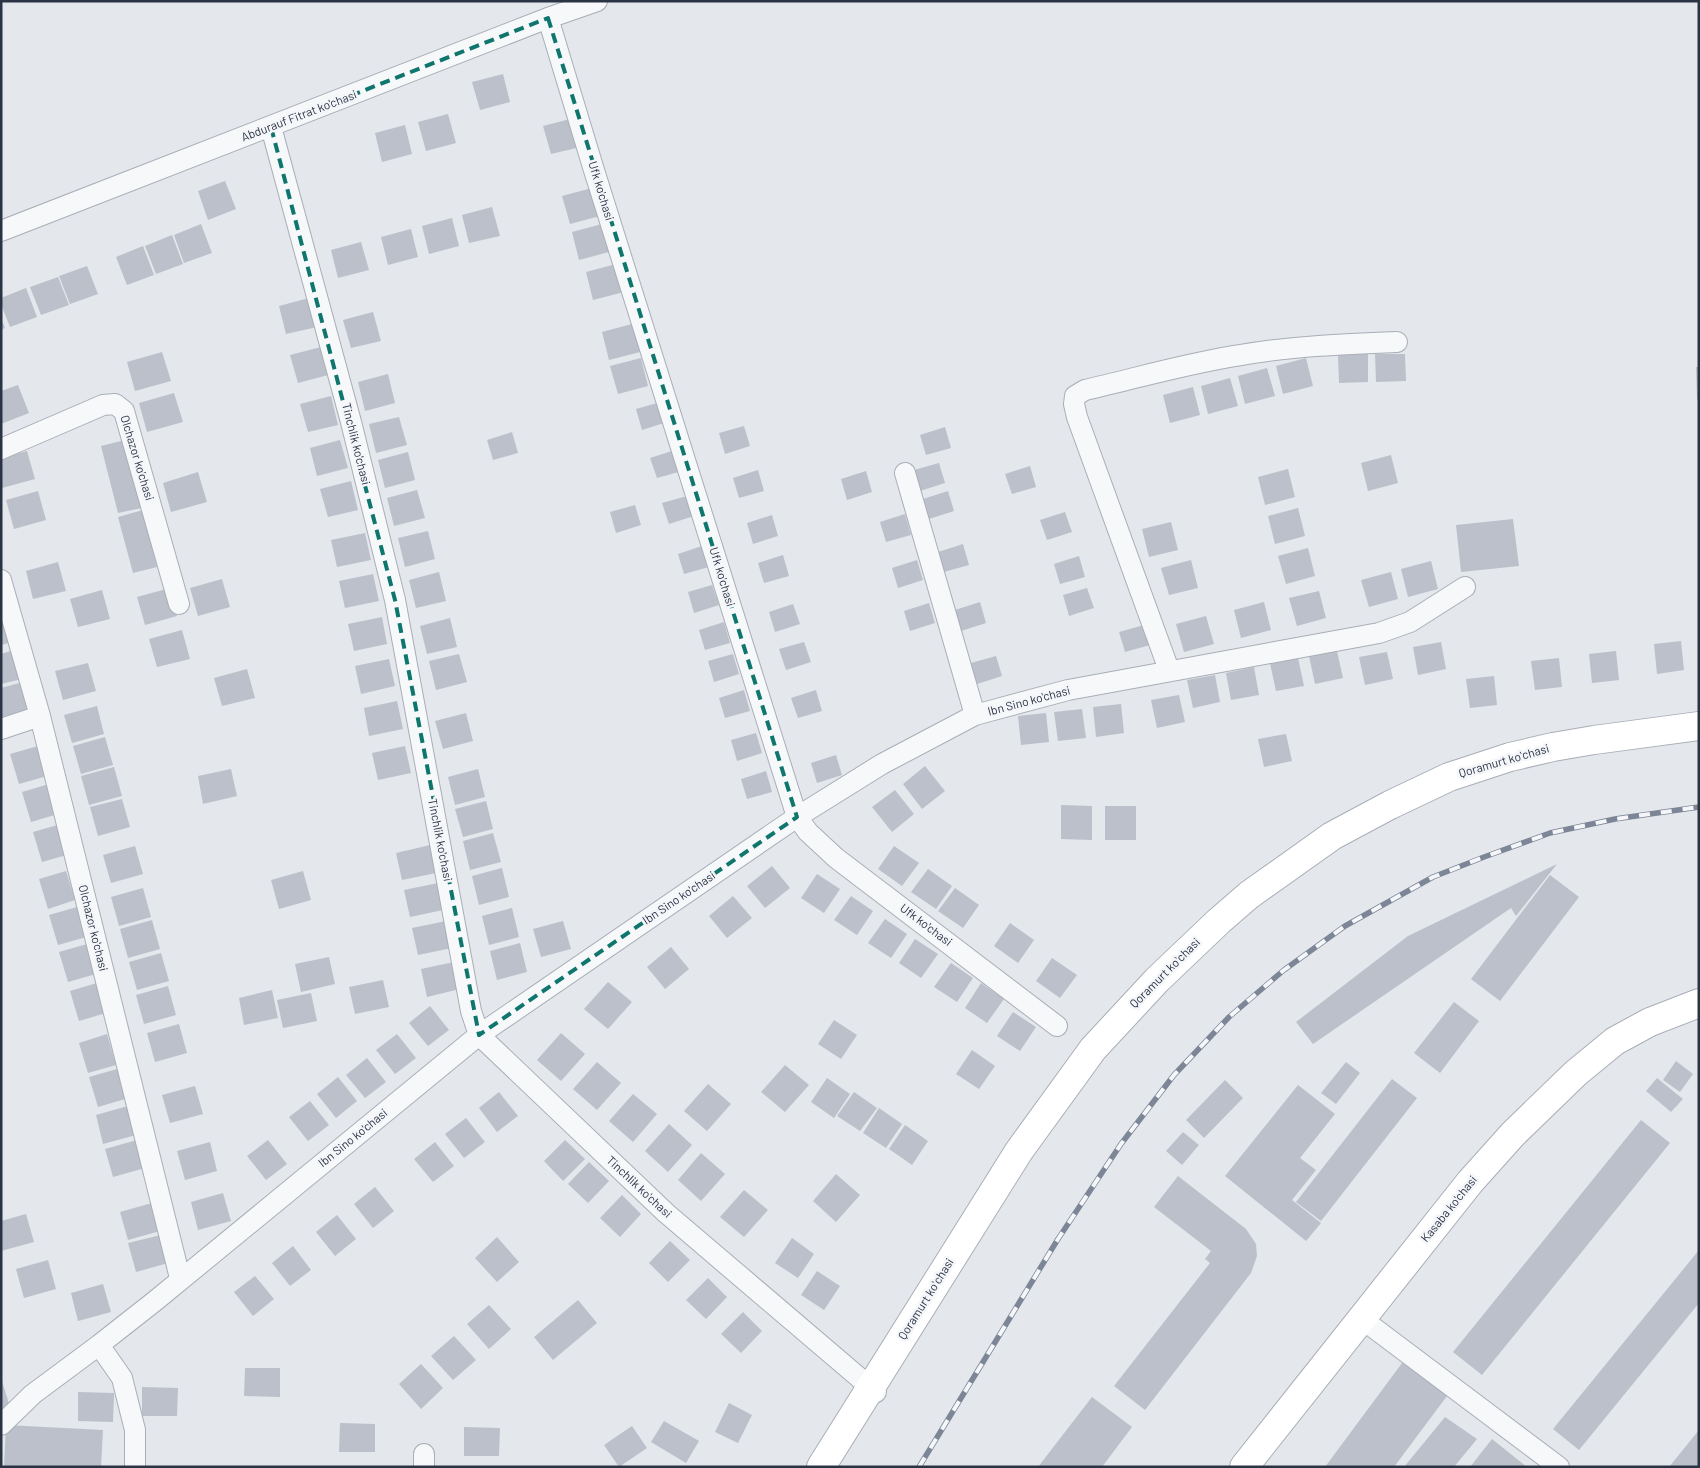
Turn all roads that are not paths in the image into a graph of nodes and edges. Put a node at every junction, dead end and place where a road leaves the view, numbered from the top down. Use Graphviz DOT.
graph roads {
  1 [pos="597,1"];
  2 [pos="548,18"];
  3 [pos="271,126"];
  4 [pos="1,231"];
  5 [pos="1397,342"];
  6 [pos="1,449"];
  7 [pos="905,473"];
  8 [pos="1,580"];
  9 [pos="1465,587"];
  10 [pos="179,604"];
  11 [pos="1169,670"];
  12 [pos="975,715"];
  13 [pos="40,716"];
  14 [pos="1699,726"];
  15 [pos="1,729"];
  16 [pos="1699,735"];
  17 [pos="797,817"];
  18 [pos="1699,1002"];
  19 [pos="1057,1026"];
  20 [pos="479,1035"];
  21 [pos="180,1278"];
  22 [pos="1362,1319"];
  23 [pos="99,1345"];
  24 [pos="873,1390"];
  25 [pos="1,1425"];
  26 [pos="135,1467"];
  27 [pos="820,1467"];
  28 [pos="829,1467"];
  29 [pos="1244,1467"];
  30 [pos="1558,1467"];
  1 -- 2 [label="street, Abdurauf Fitrat ko'chasi"];
  2 -- 3 [label="street, Abdurauf Fitrat ko'chasi"];
  2 -- 17 [label="street, Ufk ko'chasi"];
  3 -- 4 [label="street, Abdurauf Fitrat ko'chasi"];
  3 -- 20 [label="street, Tinchlik ko'chasi"];
  5 -- 11 [label="street"];
  6 -- 10 [label="street, Olchazor ko'chasi"];
  7 -- 12 [label="street"];
  8 -- 13 [label="street, Olchazor ko'chasi"];
  9 -- 11 [label="street, Ibn Sino ko'chasi"];
  11 -- 12 [label="street, Ibn Sino ko'chasi"];
  12 -- 17 [label="street, Ibn Sino ko'chasi"];
  13 -- 15 [label="street"];
  13 -- 21 [label="street, Olchazor ko'chasi"];
  14 -- 24 [label="main road, Qoramurt koʻchasi"];
  16 -- 24 [label="main road, Qoramurt koʻchasi"];
  17 -- 19 [label="street, Ufk ko'chasi"];
  17 -- 20 [label="street, Ibn Sino ko'chasi"];
  18 -- 22 [label="main road, Kasaba ko'chasi"];
  20 -- 21 [label="street, Ibn Sino ko'chasi"];
  20 -- 24 [label="street, Tinchlik ko'chasi"];
  21 -- 23 [label="street, Ibn Sino ko'chasi"];
  22 -- 29 [label="main road, Kasaba ko'chasi"];
  22 -- 30 [label="street"];
  23 -- 25 [label="street, Ibn Sino ko'chasi"];
  23 -- 26 [label="street"];
  24 -- 27 [label="main road, Qoramurt koʻchasi"];
  24 -- 28 [label="main road, Qoramurt koʻchasi"];
}
